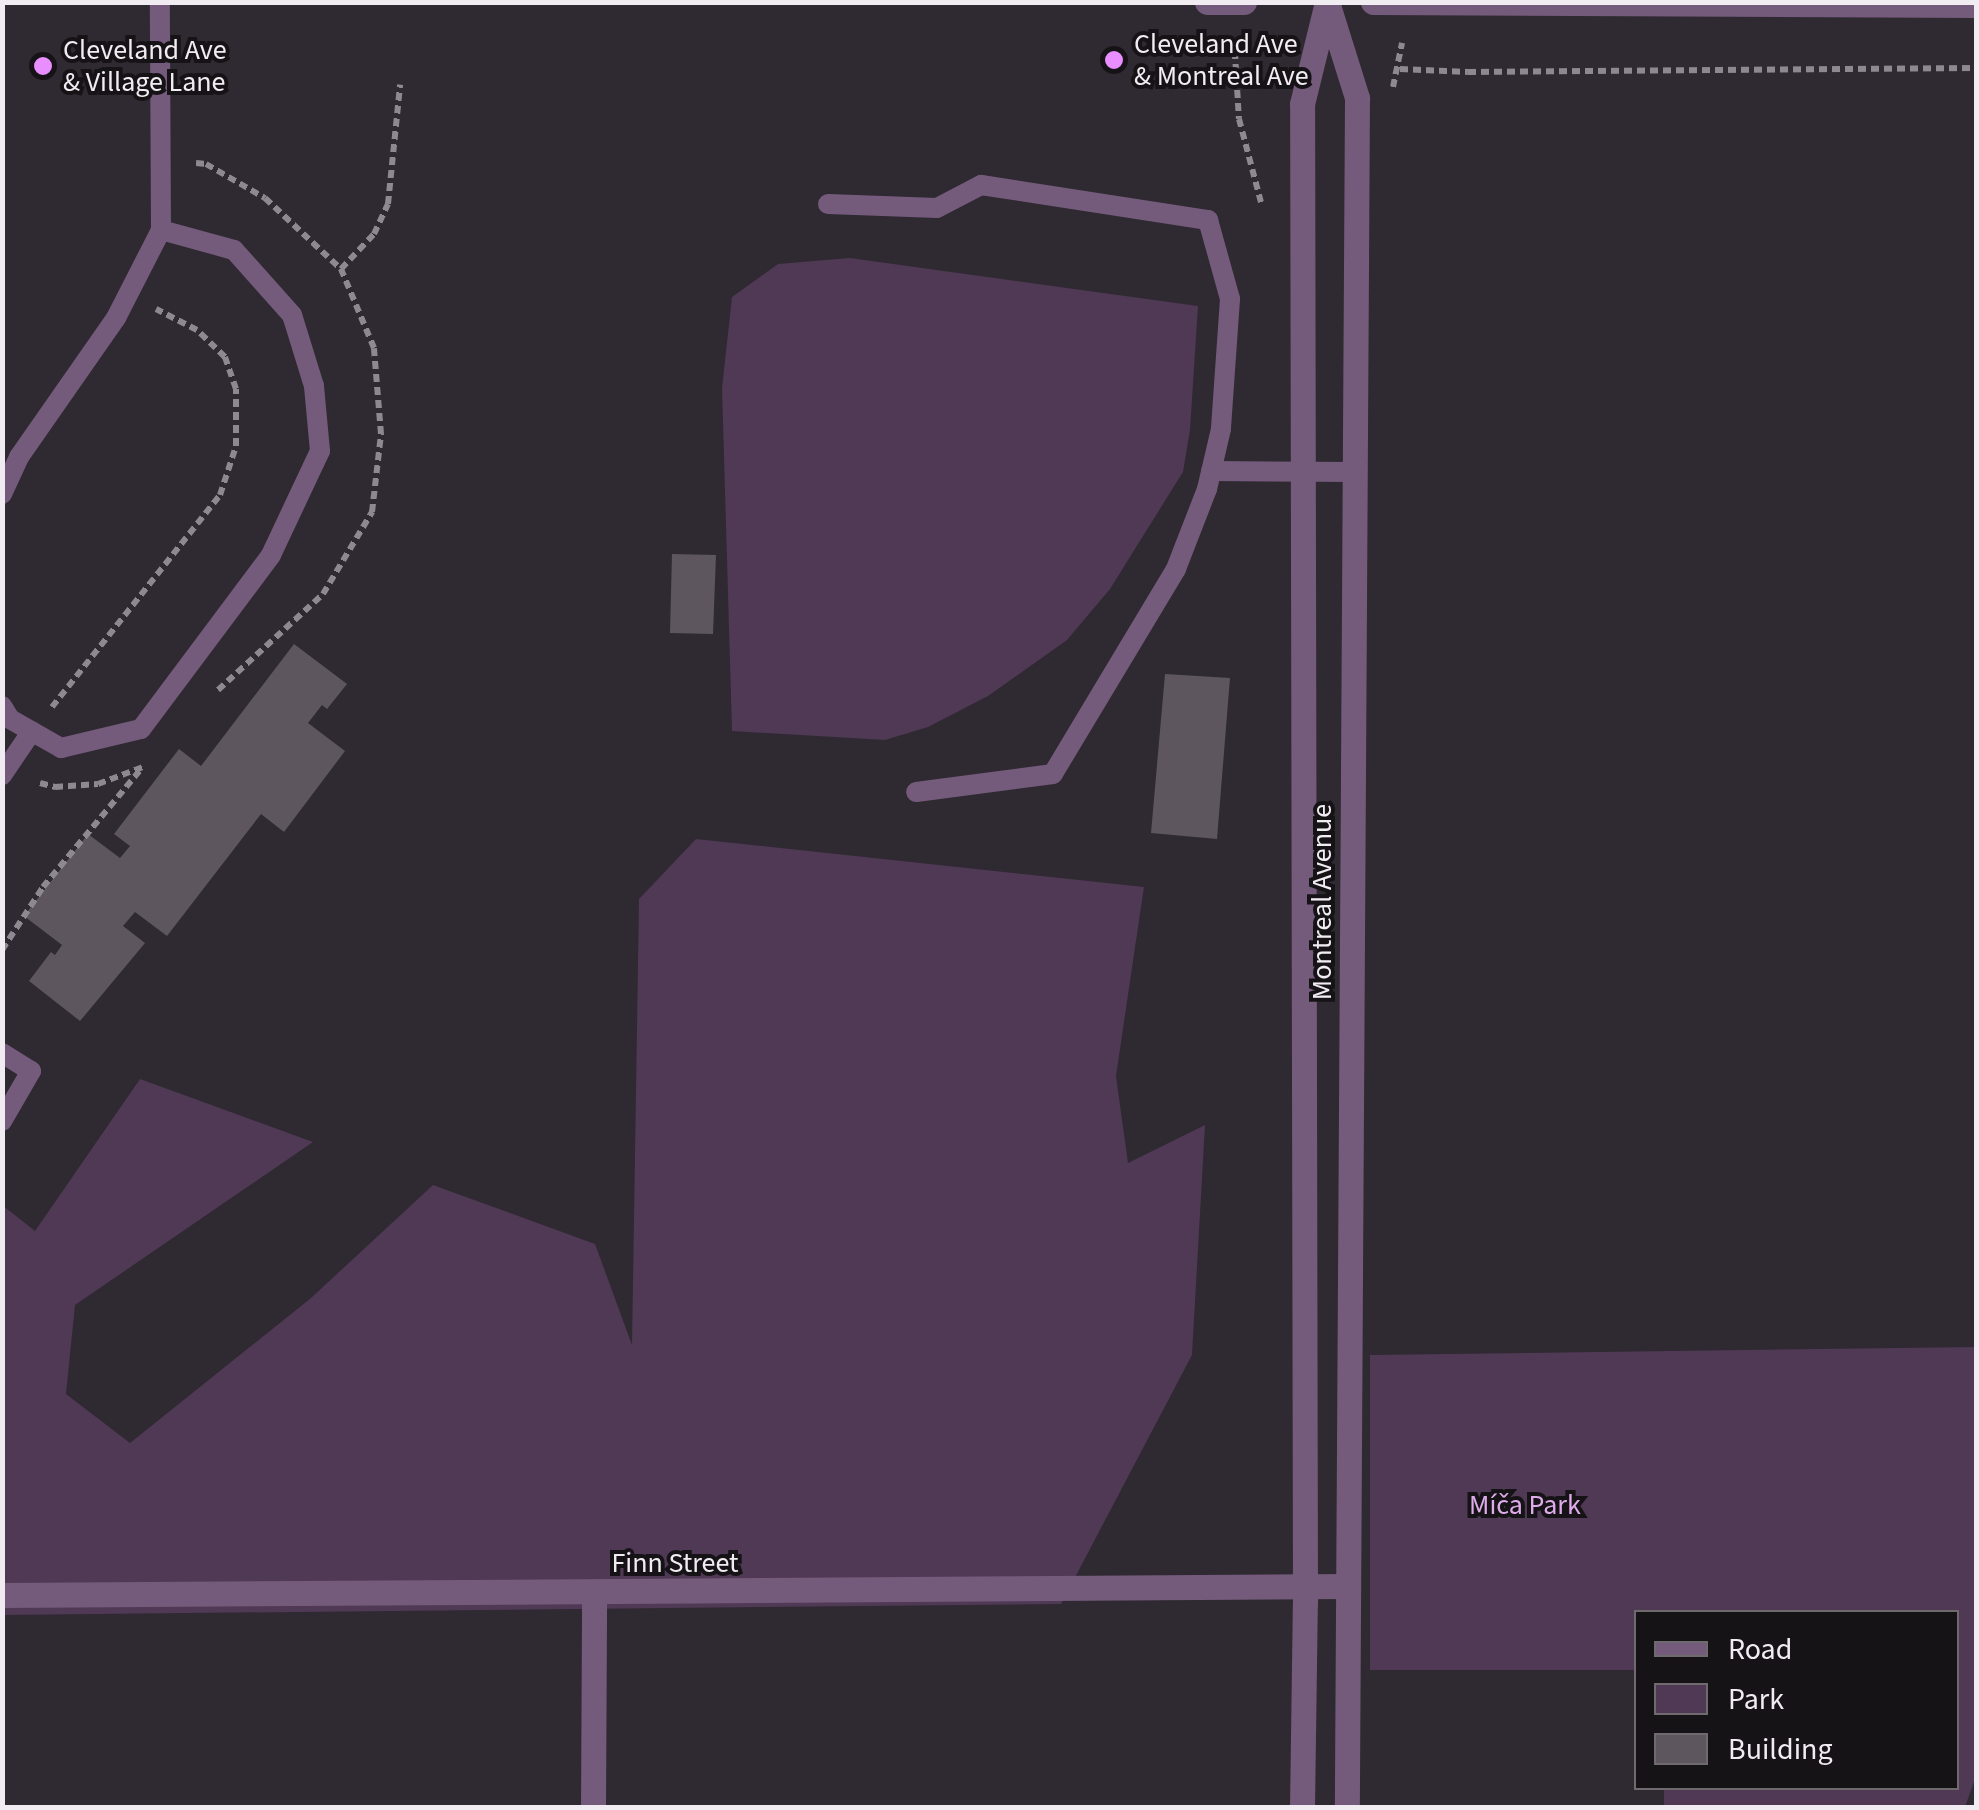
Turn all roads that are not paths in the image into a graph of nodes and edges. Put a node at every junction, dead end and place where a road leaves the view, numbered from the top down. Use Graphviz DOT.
graph roads {
  1 [pos="160,2"];
  2 [pos="1207,2"];
  3 [pos="1244,2"];
  4 [pos="1327,2"];
  5 [pos="1373,2"];
  6 [pos="1976,6"];
  7 [pos="828,204"];
  8 [pos="161,230"];
  9 [pos="1211,470"];
  10 [pos="1303,472"];
  11 [pos="1355,472"];
  12 [pos="2,494"];
  13 [pos="2,706"];
  14 [pos="32,732"];
  15 [pos="2,775"];
  16 [pos="916,792"];
  17 [pos="2,1053"];
  18 [pos="2,1121"];
  19 [pos="1305,1586"];
  20 [pos="1347,1586"];
  21 [pos="2,1594"];
  22 [pos="594,1594"];
  23 [pos="593,1808"];
  24 [pos="1302,1808"];
  25 [pos="1347,1808"];
  1 -- 8 [label="lane"];
  2 -- 3 [label="street"];
  4 -- 10 [label="street, Montreal Avenue"];
  4 -- 11 [label="street, Montreal Avenue"];
  5 -- 6 [label="street"];
  7 -- 9 [label="lane"];
  8 -- 12 [label="lane"];
  8 -- 14 [label="lane"];
  9 -- 10 [label="lane"];
  9 -- 16 [label="lane"];
  10 -- 11 [label="lane"];
  10 -- 19 [label="street, Montreal Avenue"];
  11 -- 20 [label="street, Montreal Avenue"];
  13 -- 14 [label="lane"];
  14 -- 15 [label="lane"];
  17 -- 18 [label="lane"];
  19 -- 20 [label="street, Finn Street"];
  19 -- 22 [label="street, Finn Street"];
  19 -- 24 [label="street, Montreal Avenue"];
  20 -- 25 [label="street, Montreal Avenue"];
  21 -- 22 [label="street, Finn Street"];
  22 -- 23 [label="street"];
}
